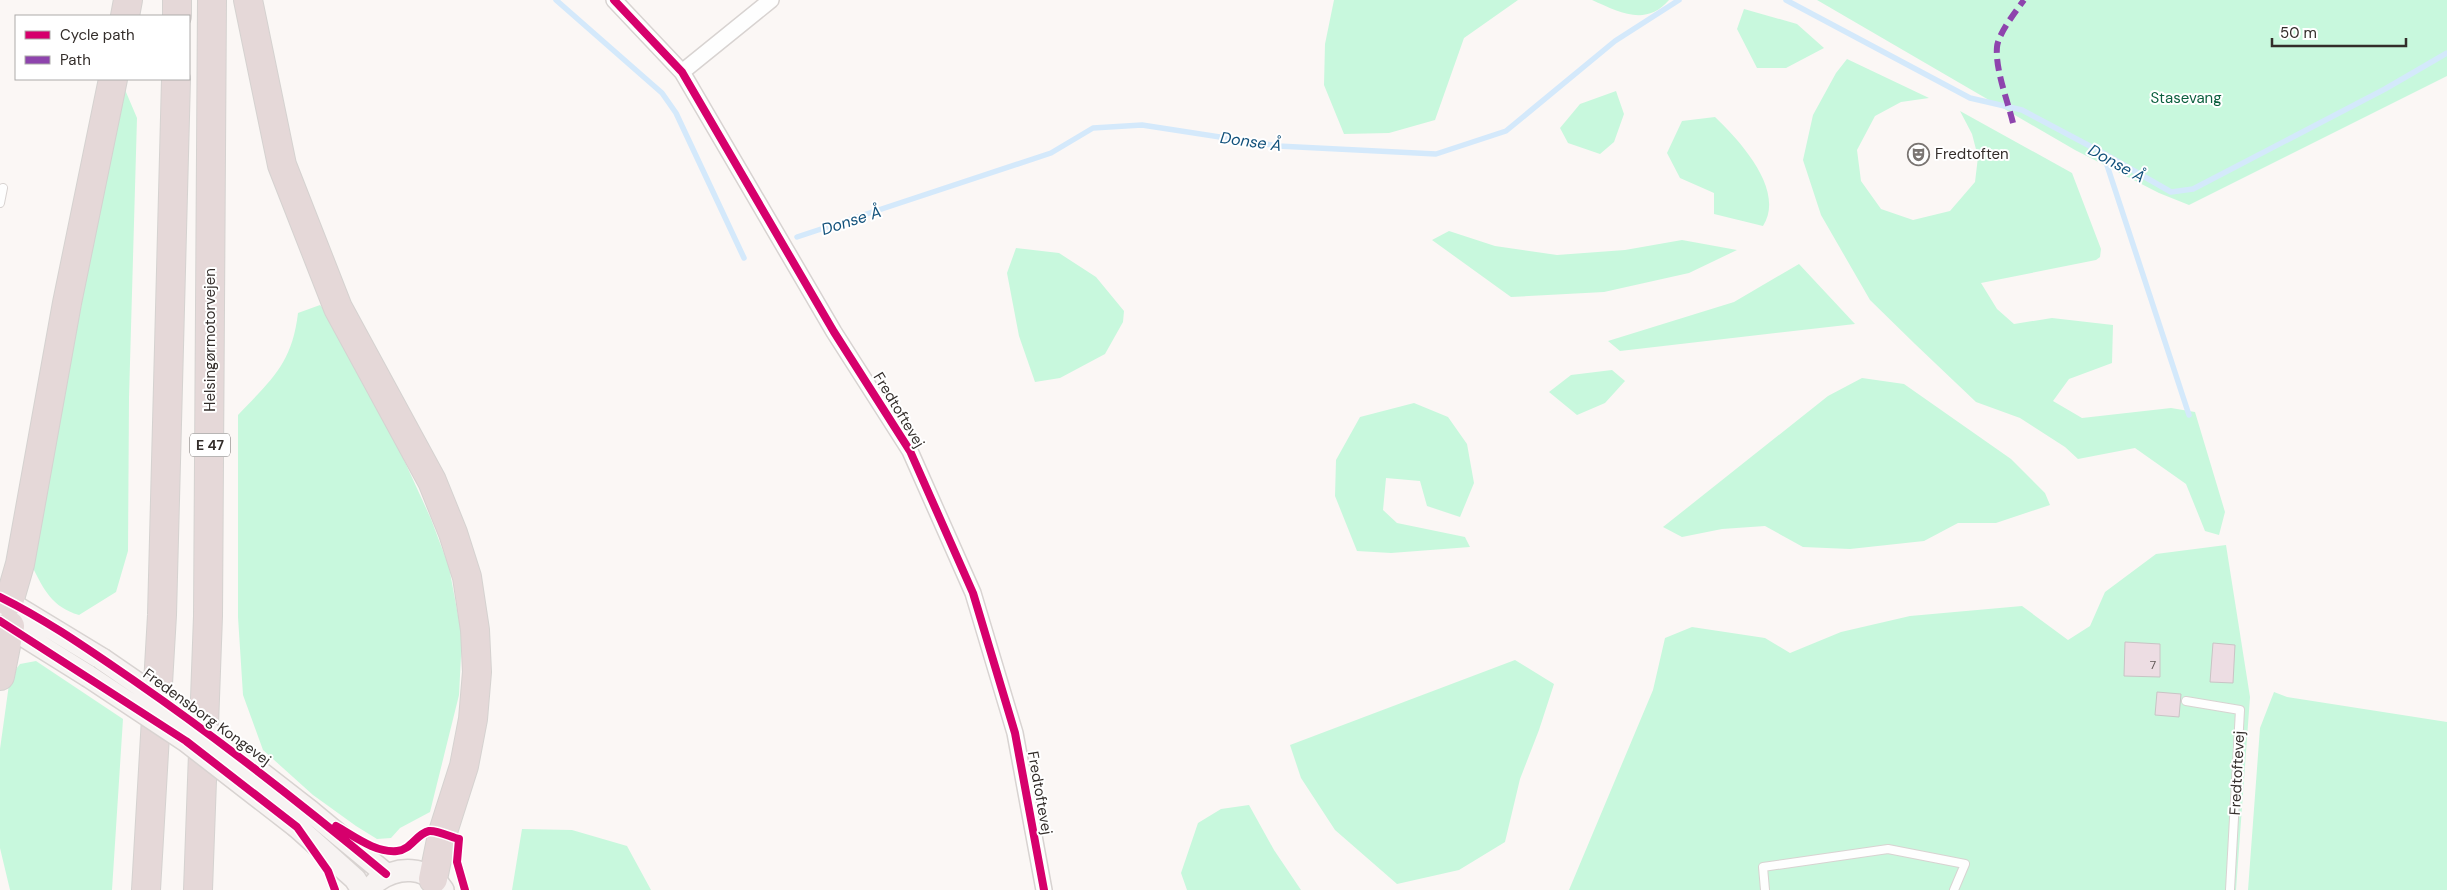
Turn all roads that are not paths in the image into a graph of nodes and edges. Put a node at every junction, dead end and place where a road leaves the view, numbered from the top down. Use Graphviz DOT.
graph roads {
  1 [pos="128,0"];
  2 [pos="177,0"];
  3 [pos="212,0"];
  4 [pos="248,0"];
  5 [pos="614,0"];
  6 [pos="772,0"];
  7 [pos="125,15"];
  8 [pos="176,15"];
  9 [pos="682,72"];
  10 [pos="113,80"];
  11 [pos="176,80"];
  12 [pos="3,188"];
  13 [pos="0,204"];
  14 [pos="22,543"];
  15 [pos="0,571"];
  16 [pos="5,611"];
  17 [pos="0,676"];
  18 [pos="2186,701"];
  19 [pos="304,819"];
  20 [pos="386,874"];
  21 [pos="438,884"];
  22 [pos="146,890"];
  23 [pos="198,890"];
  24 [pos="362,890"];
  25 [pos="370,890"];
  26 [pos="1044,890"];
  27 [pos="1765,890"];
  28 [pos="1954,890"];
  29 [pos="2230,890"];
  1 -- 7 [label="highway"];
  2 -- 8 [label="highway"];
  3 -- 23 [label="highway, Helsingørmotorvejen / E 47"];
  4 -- 21 [label="highway"];
  5 -- 9 [label="street, Fredtoftevej"];
  6 -- 9 [label="street"];
  9 -- 26 [label="street, Fredtoftevej"];
  10 -- 14 [label="highway"];
  11 -- 22 [label="highway, E 47"];
  12 -- 13 [label="lane"];
  14 -- 15 [label="highway"];
  14 -- 16 [label="highway"];
  16 -- 17 [label="highway"];
  16 -- 19 [label="street, Fredensborg Kongevej, bridge"];
  16 -- 19 [label="street, Fredensborg Kongevej, bridge"];
  18 -- 29 [label="lane, Fredtoftevej"];
  19 -- 20 [label="street, Fredensborg Kongevej"];
  19 -- 24 [label="street, Fredensborg Kongevej"];
  20 -- 21 [label="street"];
  20 -- 25 [label="street"];
  27 -- 28 [label="lane"];
}
